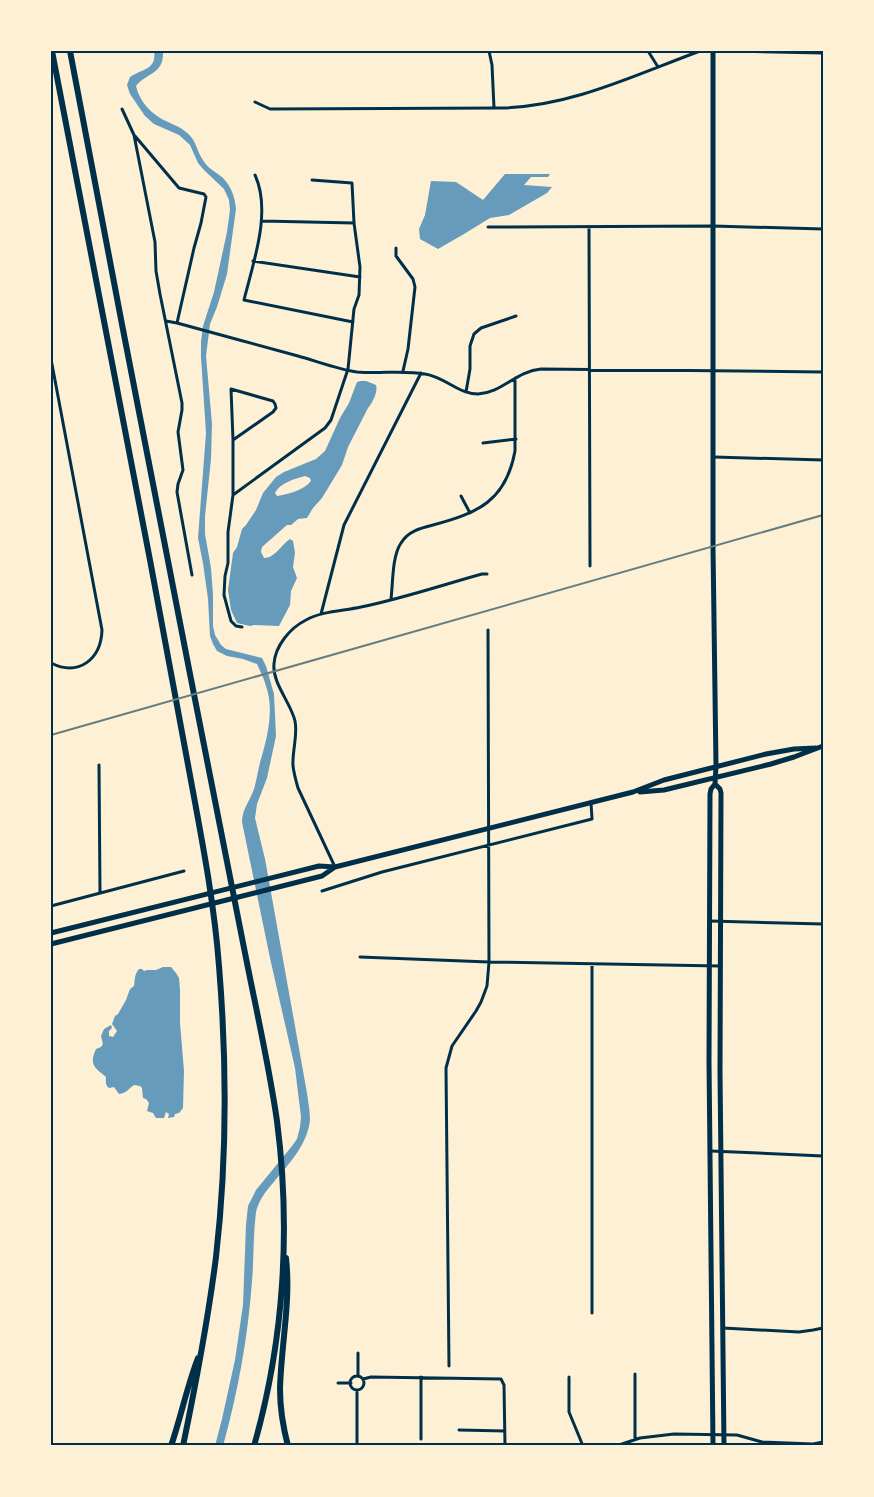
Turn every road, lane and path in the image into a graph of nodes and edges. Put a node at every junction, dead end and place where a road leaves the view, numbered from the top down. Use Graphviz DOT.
graph roads {
  1 [pos="52,51"];
  2 [pos="70,51"];
  3 [pos="489,51"];
  4 [pos="648,51"];
  5 [pos="704,51"];
  6 [pos="713,51"];
  7 [pos="734,51"];
  8 [pos="823,53"];
  9 [pos="658,67"];
  10 [pos="255,102"];
  11 [pos="494,108"];
  12 [pos="122,109"];
  13 [pos="134,135"];
  14 [pos="255,175"];
  15 [pos="312,180"];
  16 [pos="262,221"];
  17 [pos="354,223"];
  18 [pos="713,226"];
  19 [pos="488,227"];
  20 [pos="589,227"];
  21 [pos="823,228"];
  22 [pos="396,248"];
  23 [pos="253,261"];
  24 [pos="360,276"];
  25 [pos="516,316"];
  26 [pos="166,321"];
  27 [pos="353,322"];
  28 [pos="177,323"];
  29 [pos="51,359"];
  30 [pos="348,369"];
  31 [pos="590,370"];
  32 [pos="713,370"];
  33 [pos="403,371"];
  34 [pos="823,372"];
  35 [pos="421,373"];
  36 [pos="515,378"];
  37 [pos="466,392"];
  38 [pos="516,439"];
  39 [pos="233,440"];
  40 [pos="482,443"];
  41 [pos="713,457"];
  42 [pos="823,460"];
  43 [pos="233,495"];
  44 [pos="461,496"];
  45 [pos="470,514"];
  46 [pos="590,566"];
  47 [pos="487,574"];
  48 [pos="192,576"];
  49 [pos="391,599"];
  50 [pos="321,614"];
  51 [pos="242,627"];
  52 [pos="488,630"];
  53 [pos="51,663"];
  54 [pos="823,746"];
  55 [pos="816,748"];
  56 [pos="99,765"];
  57 [pos="716,766"];
  58 [pos="716,778"];
  59 [pos="716,784"];
  60 [pos="632,792"];
  61 [pos="591,803"];
  62 [pos="489,829"];
  63 [pos="489,845"];
  64 [pos="335,867"];
  65 [pos="184,871"];
  66 [pos="322,891"];
  67 [pos="100,893"];
  68 [pos="51,906"];
  69 [pos="709,921"];
  70 [pos="721,921"];
  71 [pos="823,924"];
  72 [pos="51,933"];
  73 [pos="51,944"];
  74 [pos="360,957"];
  75 [pos="489,962"];
  76 [pos="592,964"];
  77 [pos="709,966"];
  78 [pos="720,966"];
  79 [pos="710,1151"];
  80 [pos="721,1151"];
  81 [pos="823,1156"];
  82 [pos="284,1238"];
  83 [pos="592,1313"];
  84 [pos="712,1326"];
  85 [pos="723,1328"];
  86 [pos="823,1328"];
  87 [pos="202,1347"];
  88 [pos="358,1353"];
  89 [pos="449,1366"];
  90 [pos="635,1374"];
  91 [pos="358,1376"];
  92 [pos="569,1377"];
  93 [pos="421,1378"];
  94 [pos="363,1379"];
  95 [pos="338,1383"];
  96 [pos="351,1383"];
  97 [pos="357,1390"];
  98 [pos="460,1430"];
  99 [pos="505,1431"];
  100 [pos="715,1434"];
  101 [pos="724,1435"];
  102 [pos="421,1439"];
  103 [pos="635,1439"];
  104 [pos="823,1442"];
  105 [pos="171,1446"];
  106 [pos="182,1446"];
  107 [pos="254,1446"];
  108 [pos="288,1446"];
  109 [pos="357,1446"];
  110 [pos="505,1446"];
  111 [pos="583,1446"];
  112 [pos="616,1446"];
  113 [pos="713,1446"];
  114 [pos="724,1446"];
  1 -- 87 [label="highway"];
  2 -- 82 [label="highway"];
  3 -- 11 [label="street"];
  4 -- 9 [label="street"];
  5 -- 9 [label="street"];
  6 -- 18 [label="main road"];
  7 -- 8 [label="street"];
  9 -- 11 [label="street"];
  10 -- 11 [label="street"];
  12 -- 13 [label="street"];
  13 -- 26 [label="street"];
  13 -- 28 [label="street"];
  14 -- 16 [label="street"];
  15 -- 17 [label="street"];
  16 -- 17 [label="street"];
  16 -- 23 [label="street"];
  17 -- 24 [label="street"];
  18 -- 20 [label="street"];
  18 -- 21 [label="street"];
  18 -- 32 [label="main road"];
  19 -- 20 [label="street"];
  20 -- 31 [label="street"];
  22 -- 33 [label="street"];
  23 -- 24 [label="street"];
  23 -- 27 [label="street"];
  24 -- 27 [label="street"];
  25 -- 37 [label="street"];
  26 -- 28 [label="street"];
  26 -- 48 [label="street"];
  27 -- 30 [label="street"];
  28 -- 30 [label="street"];
  29 -- 53 [label="street"];
  30 -- 33 [label="street"];
  30 -- 43 [label="street"];
  31 -- 32 [label="street"];
  31 -- 36 [label="street"];
  31 -- 46 [label="street"];
  32 -- 34 [label="street"];
  32 -- 41 [label="main road"];
  33 -- 35 [label="street"];
  35 -- 37 [label="street"];
  35 -- 50 [label="street"];
  36 -- 37 [label="street"];
  36 -- 38 [label="street"];
  38 -- 40 [label="street"];
  38 -- 45 [label="street"];
  39 -- 39 [label="street"];
  39 -- 43 [label="street"];
  41 -- 42 [label="street"];
  41 -- 57 [label="main road"];
  43 -- 51 [label="street"];
  44 -- 45 [label="street"];
  45 -- 49 [label="street"];
  47 -- 49 [label="street"];
  49 -- 50 [label="street"];
  50 -- 64 [label="street"];
  52 -- 62 [label="street"];
  54 -- 55 [label="main road"];
  55 -- 57 [label="main road"];
  55 -- 58 [label="main road"];
  56 -- 67 [label="street"];
  57 -- 58 [label="main road"];
  57 -- 60 [label="main road"];
  58 -- 59 [label="main road"];
  58 -- 60 [label="main road"];
  59 -- 69 [label="main road"];
  59 -- 70 [label="main road"];
  60 -- 61 [label="main road"];
  61 -- 62 [label="main road"];
  61 -- 63 [label="street"];
  62 -- 63 [label="street"];
  62 -- 64 [label="main road"];
  63 -- 66 [label="street"];
  63 -- 75 [label="street"];
  64 -- 72 [label="main road"];
  64 -- 73 [label="main road"];
  65 -- 67 [label="street"];
  67 -- 68 [label="street"];
  69 -- 70 [label="street"];
  69 -- 77 [label="main road"];
  70 -- 71 [label="street"];
  70 -- 78 [label="main road"];
  74 -- 75 [label="street"];
  75 -- 76 [label="street"];
  75 -- 89 [label="street"];
  76 -- 77 [label="street"];
  76 -- 83 [label="street"];
  77 -- 78 [label="street"];
  77 -- 79 [label="main road"];
  78 -- 80 [label="main road"];
  79 -- 80 [label="street"];
  79 -- 84 [label="main road"];
  80 -- 81 [label="street"];
  80 -- 85 [label="main road"];
  82 -- 107 [label="highway"];
  82 -- 108 [label="highway"];
  84 -- 85 [label="main road"];
  84 -- 100 [label="main road"];
  85 -- 86 [label="street"];
  85 -- 101 [label="main road"];
  87 -- 105 [label="highway"];
  87 -- 106 [label="highway"];
  88 -- 91 [label="street"];
  90 -- 103 [label="street"];
  91 -- 94 [label="street"];
  91 -- 96 [label="street"];
  92 -- 111 [label="street"];
  93 -- 94 [label="street"];
  93 -- 99 [label="street"];
  93 -- 102 [label="street"];
  94 -- 97 [label="street"];
  95 -- 96 [label="street"];
  96 -- 97 [label="street"];
  97 -- 109 [label="street"];
  98 -- 99 [label="street"];
  99 -- 110 [label="street"];
  100 -- 101 [label="street"];
  100 -- 103 [label="street"];
  100 -- 113 [label="main road"];
  101 -- 104 [label="street"];
  101 -- 114 [label="main road"];
  103 -- 112 [label="street"];
}
